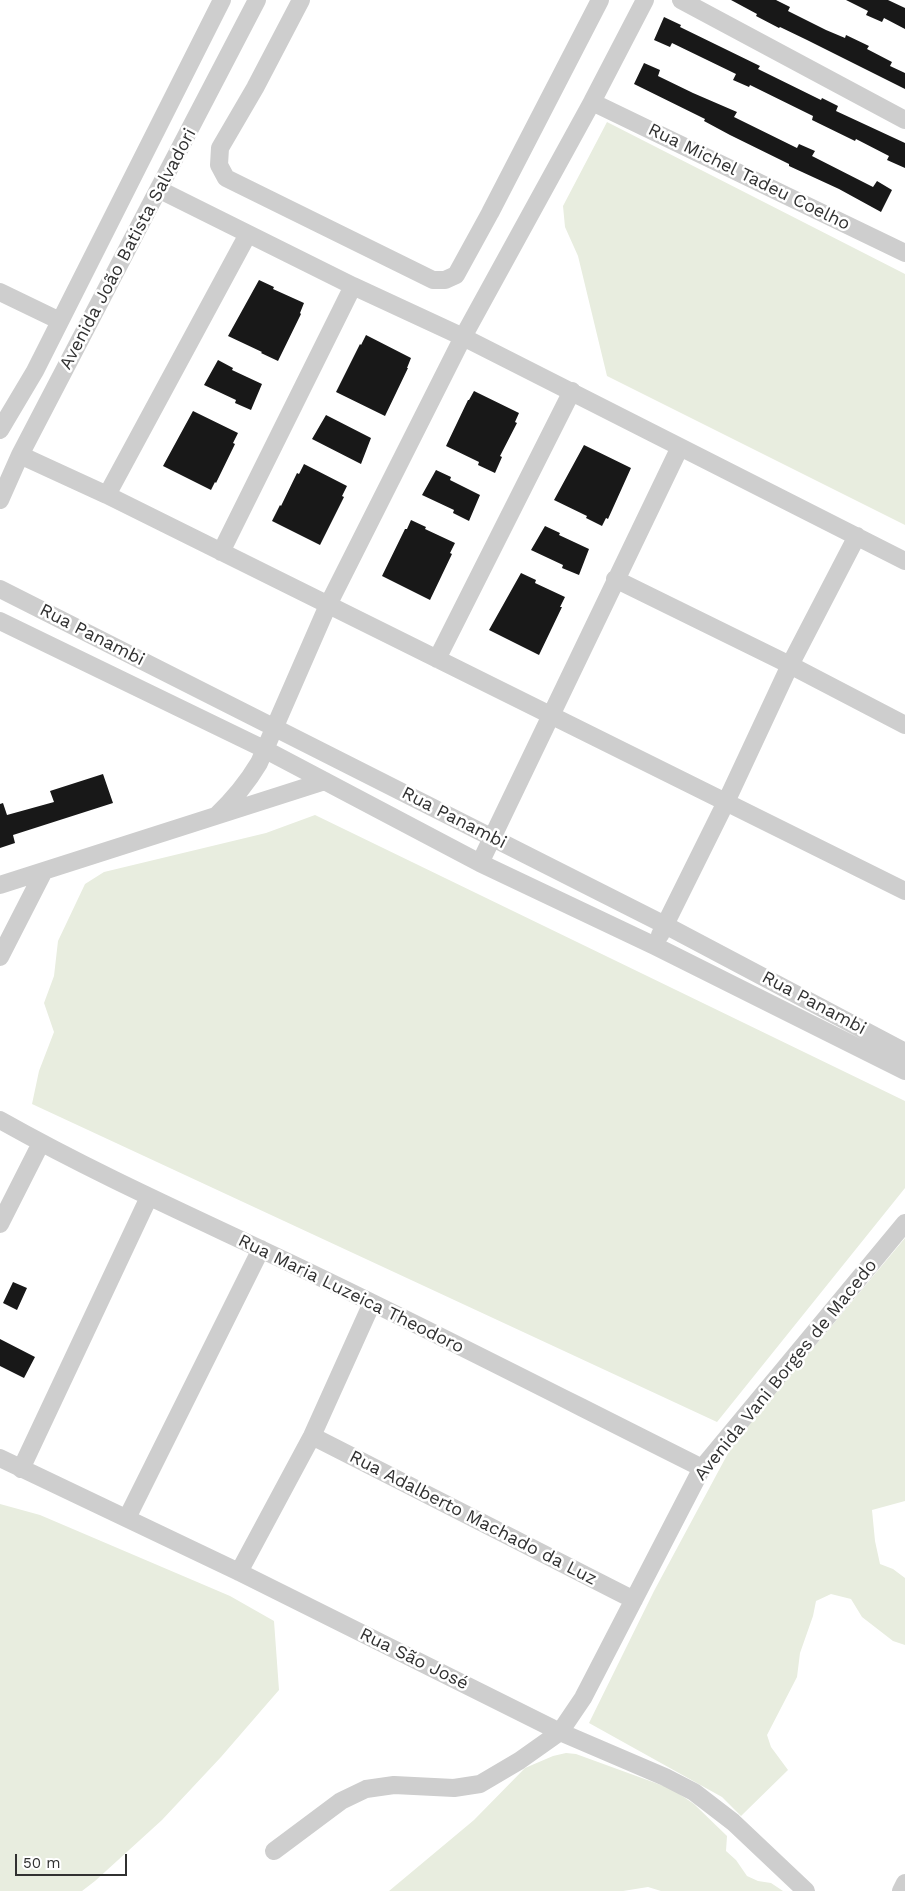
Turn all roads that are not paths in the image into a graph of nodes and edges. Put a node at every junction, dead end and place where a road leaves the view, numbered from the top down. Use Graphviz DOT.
graph roads {
  1 [pos="222,0"];
  2 [pos="257,0"];
  3 [pos="301,0"];
  4 [pos="600,0"];
  5 [pos="645,0"];
  6 [pos="682,0"];
  7 [pos="592,102"];
  8 [pos="905,120"];
  9 [pos="160,190"];
  10 [pos="248,234"];
  11 [pos="904,250"];
  12 [pos="353,286"];
  13 [pos="0,292"];
  14 [pos="60,321"];
  15 [pos="463,337"];
  16 [pos="572,391"];
  17 [pos="0,430"];
  18 [pos="680,447"];
  19 [pos="20,455"];
  20 [pos="107,495"];
  21 [pos="0,500"];
  22 [pos="857,536"];
  23 [pos="221,552"];
  24 [pos="905,561"];
  25 [pos="615,579"];
  26 [pos="0,589"];
  27 [pos="328,605"];
  28 [pos="0,621"];
  29 [pos="437,659"];
  30 [pos="790,665"];
  31 [pos="550,715"];
  32 [pos="905,724"];
  33 [pos="274,727"];
  34 [pos="264,749"];
  35 [pos="325,781"];
  36 [pos="726,802"];
  37 [pos="217,815"];
  38 [pos="492,837"];
  39 [pos="480,863"];
  40 [pos="44,871"];
  41 [pos="0,885"];
  42 [pos="905,891"];
  43 [pos="665,925"];
  44 [pos="655,946"];
  45 [pos="0,957"];
  46 [pos="905,1052"];
  47 [pos="905,1071"];
  48 [pos="0,1120"];
  49 [pos="41,1143"];
  50 [pos="149,1197"];
  51 [pos="0,1224"];
  52 [pos="905,1224"];
  53 [pos="261,1249"];
  54 [pos="372,1302"];
  55 [pos="312,1436"];
  56 [pos="0,1458"];
  57 [pos="702,1468"];
  58 [pos="22,1469"];
  59 [pos="127,1518"];
  60 [pos="239,1572"];
  61 [pos="634,1600"];
  62 [pos="560,1732"];
  63 [pos="274,1851"];
  64 [pos="905,1883"];
  65 [pos="806,1891"];
  66 [pos="901,1891"];
  1 -- 14 [label="street, Avenida João Batista Salvadori"];
  2 -- 9 [label="street, Avenida João Batista Salvadori"];
  3 -- 4 [label="street"];
  5 -- 7 [label="street"];
  6 -- 8 [label="street"];
  7 -- 11 [label="street, Rua Michel Tadeu Coelho"];
  7 -- 15 [label="street"];
  9 -- 10 [label="street"];
  9 -- 19 [label="street, Avenida João Batista Salvadori"];
  10 -- 12 [label="street"];
  10 -- 20 [label="street"];
  12 -- 15 [label="street"];
  12 -- 23 [label="street"];
  13 -- 14 [label="street"];
  14 -- 17 [label="street, Avenida João Batista Salvadori"];
  15 -- 16 [label="street"];
  15 -- 27 [label="street"];
  16 -- 18 [label="street"];
  16 -- 29 [label="street"];
  18 -- 22 [label="street"];
  18 -- 25 [label="street"];
  19 -- 20 [label="street"];
  19 -- 21 [label="street, Avenida João Batista Salvadori"];
  20 -- 23 [label="street"];
  22 -- 24 [label="street"];
  22 -- 30 [label="street"];
  23 -- 27 [label="street"];
  25 -- 30 [label="street"];
  25 -- 31 [label="street"];
  26 -- 33 [label="street, Rua Panambi"];
  27 -- 29 [label="street"];
  27 -- 33 [label="street"];
  28 -- 34 [label="street, Rua Panambi"];
  29 -- 31 [label="street"];
  30 -- 32 [label="street"];
  30 -- 36 [label="street"];
  31 -- 36 [label="street"];
  31 -- 38 [label="street"];
  33 -- 34 [label="street"];
  33 -- 38 [label="street, Rua Panambi"];
  34 -- 35 [label="street, Rua Panambi"];
  34 -- 37 [label="street"];
  35 -- 37 [label="street"];
  35 -- 39 [label="street, Rua Panambi"];
  36 -- 42 [label="street"];
  36 -- 43 [label="street"];
  37 -- 40 [label="street"];
  38 -- 39 [label="street"];
  38 -- 43 [label="street, Rua Panambi"];
  39 -- 44 [label="street, Rua Panambi"];
  40 -- 41 [label="street"];
  40 -- 45 [label="street"];
  43 -- 44 [label="street"];
  43 -- 46 [label="street, Rua Panambi"];
  44 -- 47 [label="street, Rua Panambi"];
  48 -- 49 [label="street, Rua Maria Luzeica Theodoro"];
  49 -- 50 [label="street, Rua Maria Luzeica Theodoro"];
  49 -- 51 [label="street"];
  50 -- 53 [label="street, Rua Maria Luzeica Theodoro"];
  50 -- 58 [label="street"];
  52 -- 57 [label="street, Avenida Vani Borges de Macedo"];
  53 -- 54 [label="street, Rua Maria Luzeica Theodoro"];
  53 -- 59 [label="street"];
  54 -- 55 [label="street"];
  54 -- 57 [label="street, Rua Maria Luzeica Theodoro"];
  55 -- 60 [label="street"];
  55 -- 61 [label="street, Rua Adalberto Machado da Luz"];
  56 -- 58 [label="street, Rua São José"];
  57 -- 61 [label="street, Avenida Vani Borges de Macedo"];
  58 -- 59 [label="street, Rua São José"];
  59 -- 60 [label="street, Rua São José"];
  60 -- 62 [label="street, Rua São José"];
  61 -- 62 [label="street, Avenida Vani Borges de Macedo"];
  62 -- 63 [label="street"];
  62 -- 65 [label="street, Rua São José"];
  64 -- 66 [label="street"];
}
